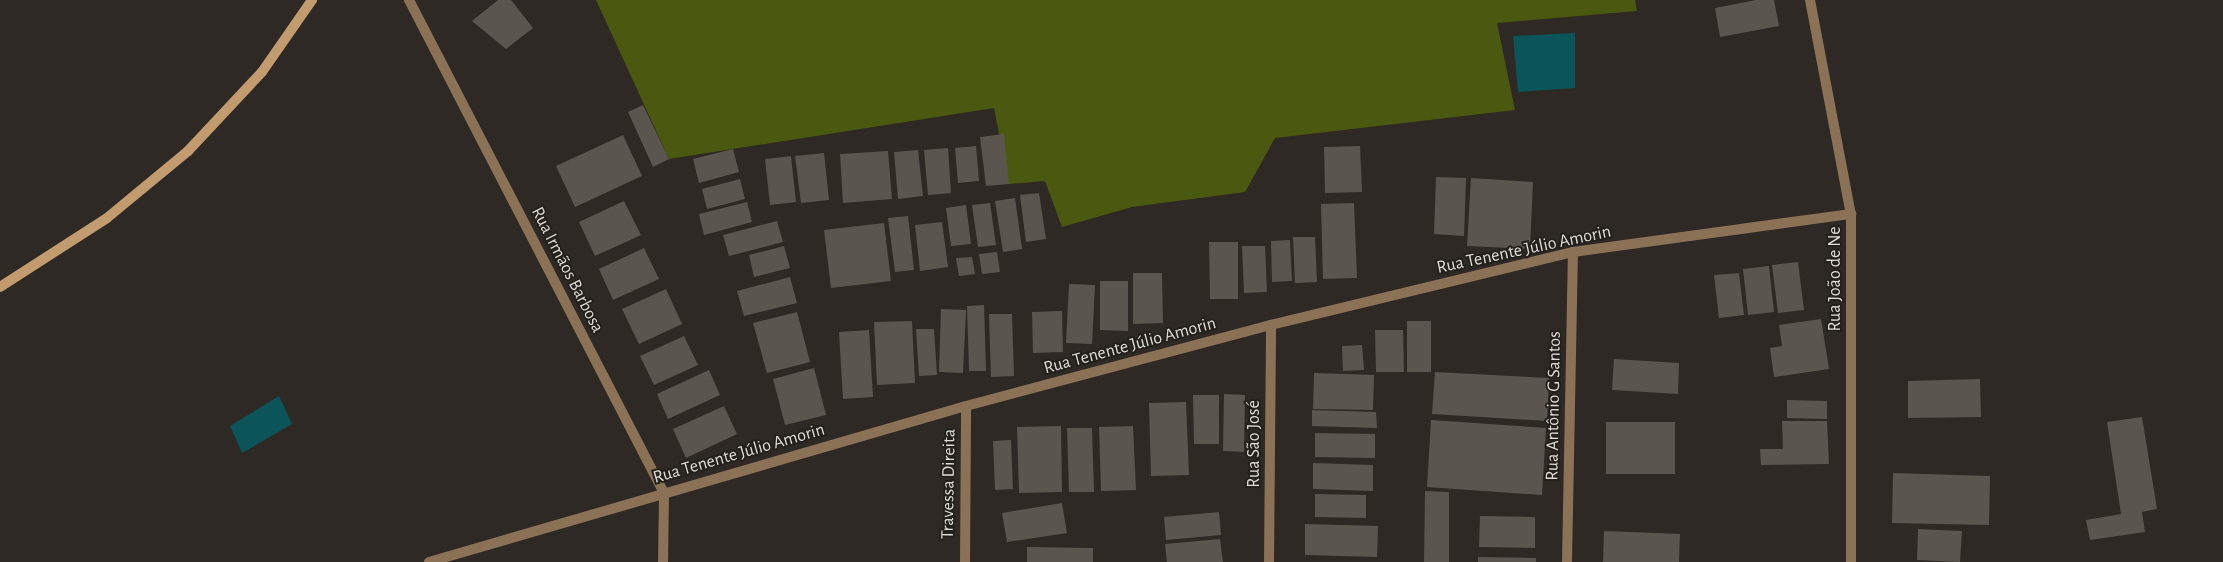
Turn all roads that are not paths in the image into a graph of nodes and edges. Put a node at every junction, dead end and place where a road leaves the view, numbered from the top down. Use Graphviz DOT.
graph roads {
  1 [pos="312,0"];
  2 [pos="409,0"];
  3 [pos="1810,0"];
  4 [pos="1851,214"];
  5 [pos="1573,252"];
  6 [pos="0,287"];
  7 [pos="1271,325"];
  8 [pos="966,406"];
  9 [pos="664,493"];
  10 [pos="429,562"];
  11 [pos="664,562"];
  12 [pos="964,562"];
  13 [pos="1269,562"];
  14 [pos="1567,562"];
  15 [pos="1851,562"];
  1 -- 6 [label="main road"];
  2 -- 9 [label="street, Rua Irmãos Barbosa"];
  3 -- 4 [label="street, Rua João de Ne"];
  4 -- 5 [label="street, Rua Tenente Júlio Amorin"];
  4 -- 15 [label="street, Rua João de Ne"];
  5 -- 7 [label="street, Rua Tenente Júlio Amorin"];
  5 -- 14 [label="street, Rua Antônio G Santos"];
  7 -- 8 [label="street, Rua Tenente Júlio Amorin"];
  7 -- 13 [label="street, Rua São José"];
  8 -- 9 [label="street, Rua Tenente Júlio Amorin"];
  8 -- 12 [label="street, Travessa Direita"];
  9 -- 10 [label="street, Rua Tenente Júlio Amorin"];
  9 -- 11 [label="street, Rua Irmãos Barbosa"];
}
